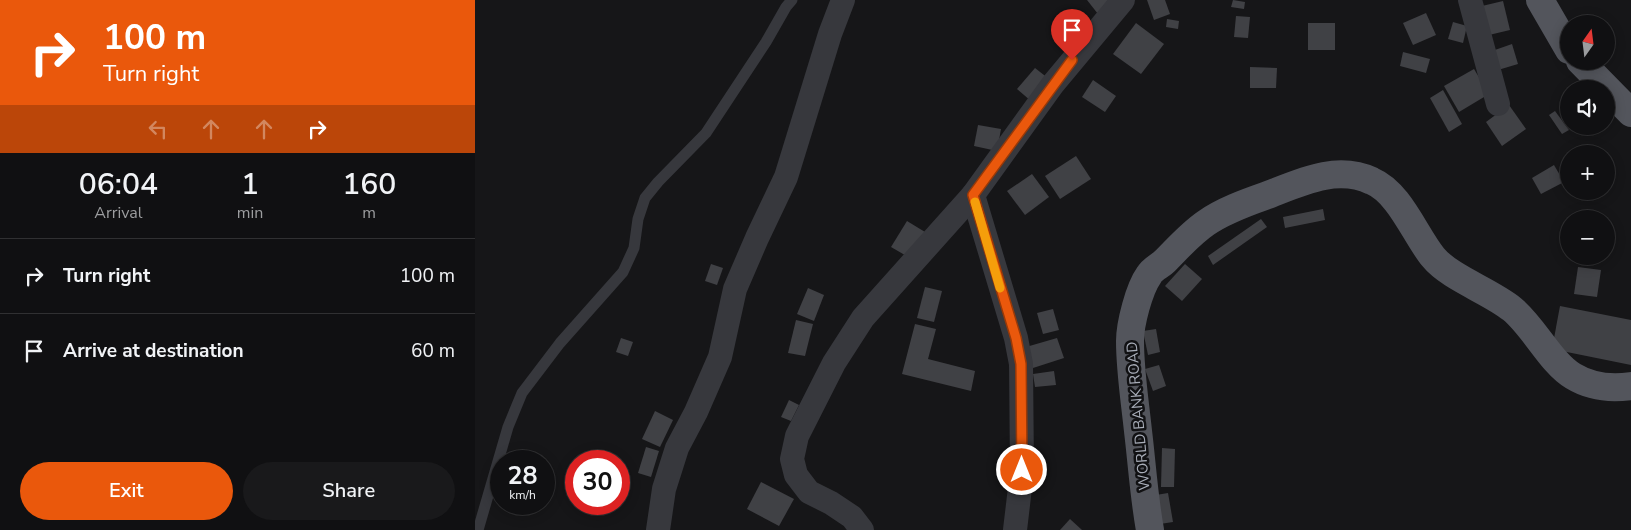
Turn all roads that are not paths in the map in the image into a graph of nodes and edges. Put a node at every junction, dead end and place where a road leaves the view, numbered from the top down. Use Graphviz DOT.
graph roads {
  1 [pos="792,0"];
  2 [pos="843,0"];
  3 [pos="1123,0"];
  4 [pos="1470,0"];
  5 [pos="1540,0"];
  6 [pos="1560,34"];
  7 [pos="1589,70"];
  8 [pos="1497,104"];
  9 [pos="1631,113"];
  10 [pos="973,195"];
  11 [pos="1631,386"];
  12 [pos="478,530"];
  13 [pos="658,530"];
  14 [pos="862,530"];
  15 [pos="1015,530"];
  16 [pos="1150,530"];
  1 -- 12 [label="lane"];
  2 -- 13 [label="street"];
  3 -- 10 [label="street"];
  4 -- 8 [label="street"];
  5 -- 6 [label="main road"];
  7 -- 9 [label="main road"];
  10 -- 14 [label="street"];
  10 -- 15 [label="street"];
  11 -- 16 [label="main road, WORLD BANK ROAD"];
}
